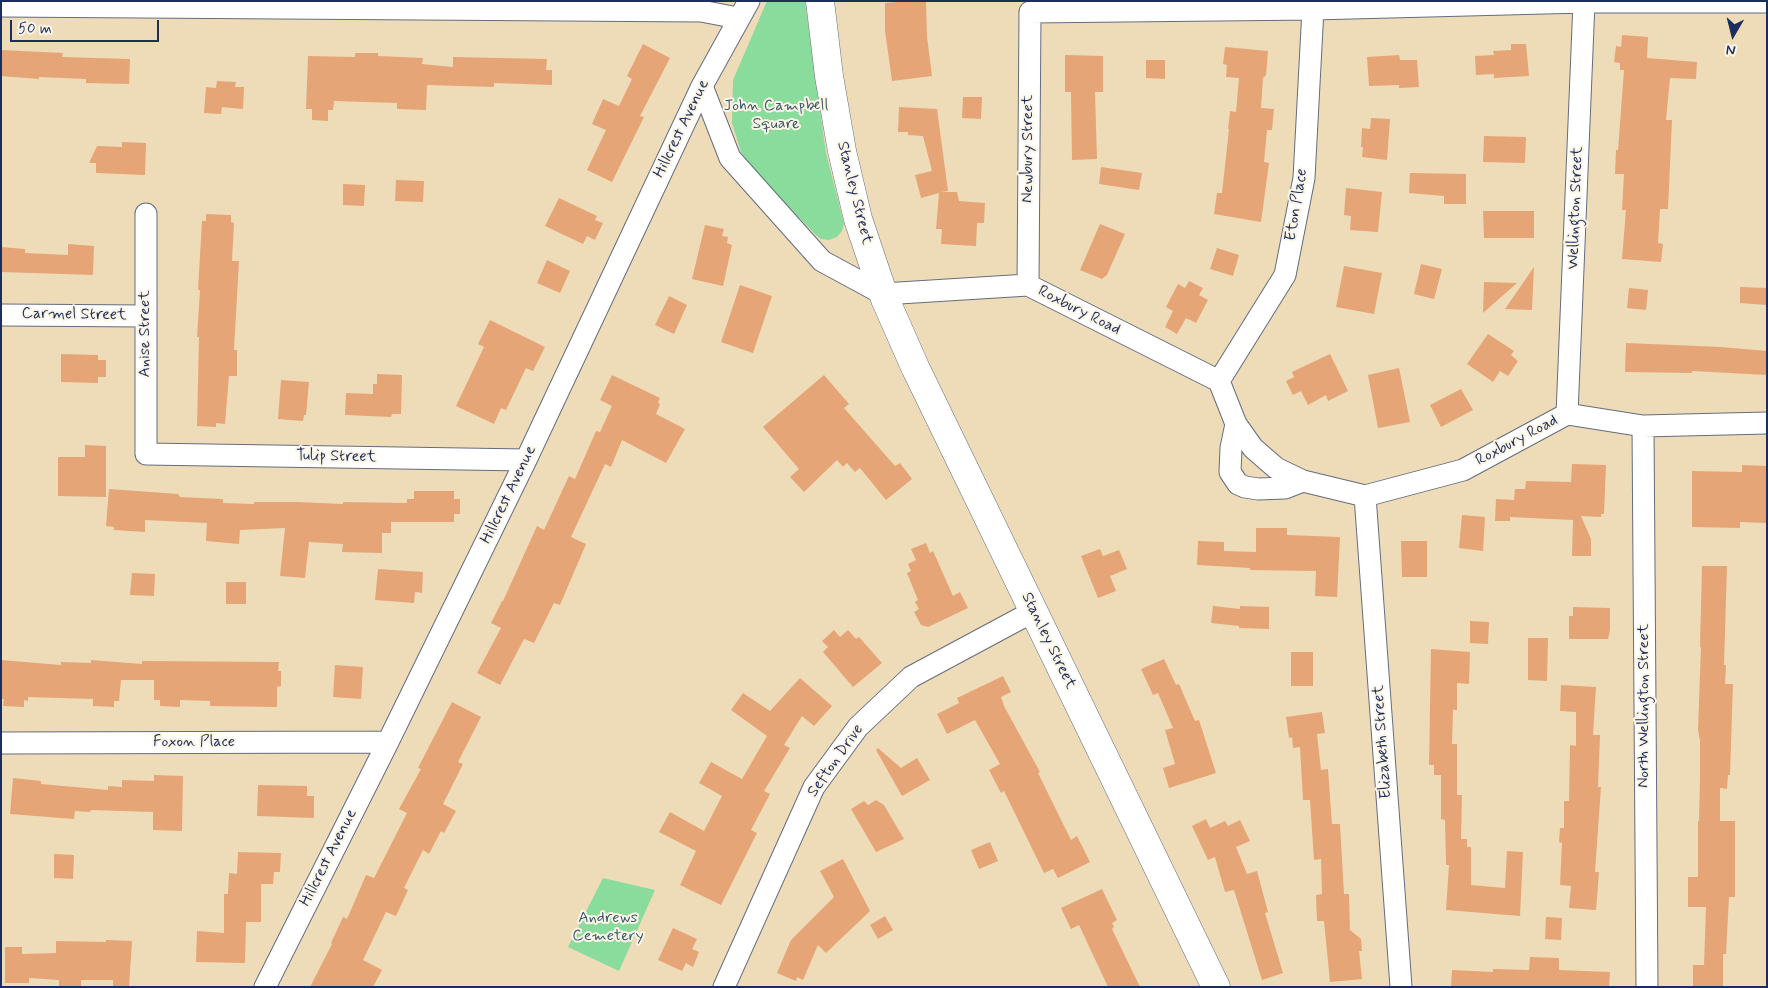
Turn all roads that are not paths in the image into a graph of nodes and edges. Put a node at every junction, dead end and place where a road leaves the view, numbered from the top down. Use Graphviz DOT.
graph roads {
  1 [pos="820,1"];
  2 [pos="1584,2"];
  3 [pos="1767,2"];
  4 [pos="1,6"];
  5 [pos="1312,9"];
  6 [pos="744,10"];
  7 [pos="702,86"];
  8 [pos="146,214"];
  9 [pos="1028,286"];
  10 [pos="884,294"];
  11 [pos="1,314"];
  12 [pos="146,316"];
  13 [pos="1219,381"];
  14 [pos="1567,414"];
  15 [pos="1767,423"];
  16 [pos="1236,424"];
  17 [pos="1644,426"];
  18 [pos="146,454"];
  19 [pos="526,460"];
  20 [pos="1303,481"];
  21 [pos="1365,496"];
  22 [pos="1034,611"];
  23 [pos="388,742"];
  24 [pos="1,743"];
  25 [pos="265,987"];
  26 [pos="724,987"];
  27 [pos="1216,987"];
  28 [pos="1401,987"];
  29 [pos="1647,987"];
  1 -- 10 [label="main road, Stanley Street"];
  2 -- 3 [label="street"];
  2 -- 5 [label="street"];
  2 -- 14 [label="street, Wellington Street"];
  4 -- 6 [label="street"];
  5 -- 9 [label="street, Newbury Street"];
  5 -- 13 [label="street, Eton Place"];
  6 -- 7 [label="street, Hillcrest Avenue"];
  7 -- 10 [label="street"];
  7 -- 19 [label="street, Hillcrest Avenue"];
  8 -- 12 [label="street, Anise Street"];
  9 -- 10 [label="street, Roxbury Road"];
  9 -- 13 [label="street, Roxbury Road"];
  10 -- 22 [label="main road, Stanley Street"];
  11 -- 12 [label="street, Carmel Street"];
  12 -- 18 [label="street, Anise Street"];
  13 -- 16 [label="street, Roxbury Road"];
  14 -- 17 [label="street, Roxbury Road"];
  14 -- 21 [label="street, Roxbury Road"];
  15 -- 17 [label="street, Roxbury Road"];
  16 -- 20 [label="street, Roxbury Road"];
  16 -- 20 [label="street"];
  17 -- 29 [label="street, North Wellington Street"];
  18 -- 19 [label="street, Tulip Street"];
  19 -- 23 [label="street, Hillcrest Avenue"];
  20 -- 21 [label="street, Roxbury Road"];
  21 -- 28 [label="street, Elizabeth Street"];
  22 -- 26 [label="street, Sefton Drive"];
  22 -- 27 [label="main road, Stanley Street"];
  23 -- 24 [label="street, Foxon Place"];
  23 -- 25 [label="street, Hillcrest Avenue"];
}
